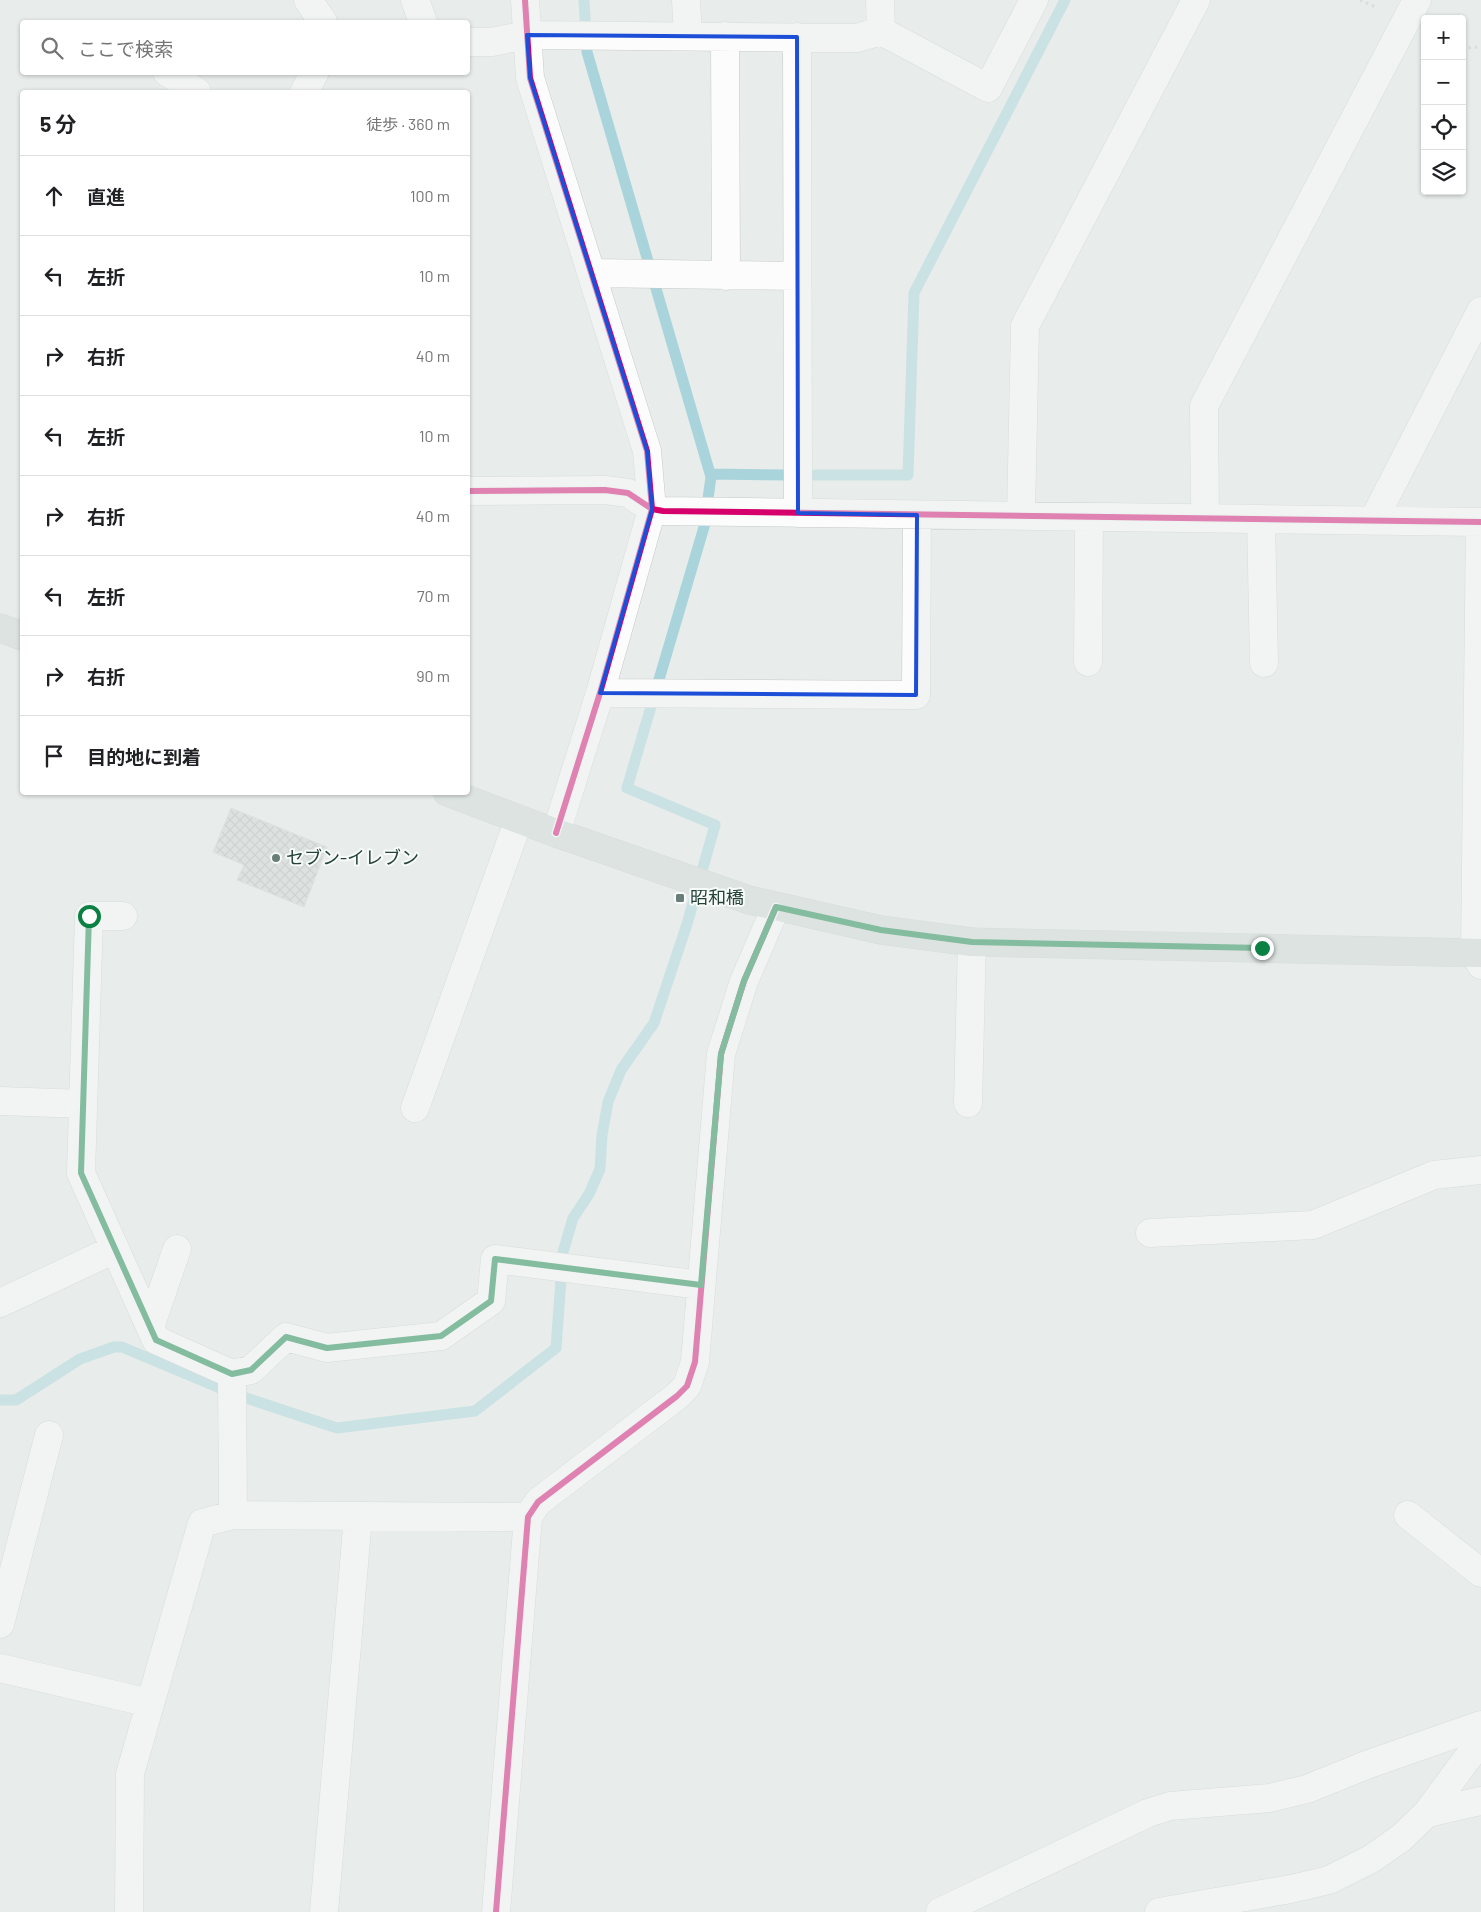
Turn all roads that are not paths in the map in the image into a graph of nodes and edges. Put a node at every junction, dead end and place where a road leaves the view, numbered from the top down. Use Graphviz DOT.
graph roads {
  1 [pos="308,0"];
  2 [pos="415,0"];
  3 [pos="525,0"];
  4 [pos="686,0"];
  5 [pos="880,0"];
  6 [pos="1034,0"];
  7 [pos="1196,0"];
  8 [pos="1417,0"];
  9 [pos="322,20"];
  10 [pos="422,20"];
  11 [pos="881,31"];
  12 [pos="527,35"];
  13 [pos="688,36"];
  14 [pos="725,36"];
  15 [pos="797,37"];
  16 [pos="470,42"];
  17 [pos="171,75"];
  18 [pos="313,75"];
  19 [pos="194,90"];
  20 [pos="305,90"];
  21 [pos="591,273"];
  22 [pos="726,276"];
  23 [pos="797,276"];
  24 [pos="1481,310"];
  25 [pos="470,491"];
  26 [pos="652,509"];
  27 [pos="798,513"];
  28 [pos="917,514"];
  29 [pos="1021,516"];
  30 [pos="1089,517"];
  31 [pos="1204,518"];
  32 [pos="1261,519"];
  33 [pos="1373,521"];
  34 [pos="1480,522"];
  35 [pos="0,628"];
  36 [pos="20,635"];
  37 [pos="1088,662"];
  38 [pos="1264,663"];
  39 [pos="600,693"];
  40 [pos="1479,712"];
  41 [pos="455,795"];
  42 [pos="519,819"];
  43 [pos="556,833"];
  44 [pos="776,907"];
  45 [pos="123,916"];
  46 [pos="972,942"];
  47 [pos="1479,957"];
  48 [pos="1,1101"];
  49 [pos="968,1103"];
  50 [pos="83,1104"];
  51 [pos="415,1108"];
  52 [pos="1481,1170"];
  53 [pos="1150,1233"];
  54 [pos="115,1249"];
  55 [pos="178,1249"];
  56 [pos="701,1285"];
  57 [pos="0,1303"];
  58 [pos="150,1327"];
  59 [pos="232,1379"];
  60 [pos="49,1435"];
  61 [pos="234,1515"];
  62 [pos="1408,1515"];
  63 [pos="358,1517"];
  64 [pos="528,1518"];
  65 [pos="1481,1573"];
  66 [pos="0,1624"];
  67 [pos="0,1668"];
  68 [pos="150,1703"];
  69 [pos="1481,1725"];
  70 [pos="1481,1740"];
  71 [pos="1481,1801"];
  72 [pos="1427,1813"];
  73 [pos="128,1912"];
  74 [pos="324,1912"];
  75 [pos="496,1912"];
  76 [pos="940,1912"];
  77 [pos="1159,1912"];
  1 -- 9 [label="street"];
  2 -- 10 [label="street"];
  3 -- 12 [label="street"];
  4 -- 13 [label="street"];
  5 -- 11 [label="street"];
  6 -- 11 [label="street"];
  7 -- 29 [label="street"];
  8 -- 31 [label="street"];
  11 -- 15 [label="street"];
  12 -- 13 [label="street"];
  12 -- 16 [label="street"];
  12 -- 21 [label="street"];
  13 -- 14 [label="street"];
  14 -- 15 [label="street"];
  14 -- 22 [label="street"];
  15 -- 23 [label="street"];
  17 -- 19 [label="street"];
  18 -- 20 [label="street"];
  21 -- 22 [label="street"];
  21 -- 26 [label="street"];
  22 -- 23 [label="street"];
  23 -- 27 [label="street"];
  24 -- 33 [label="street"];
  25 -- 26 [label="street"];
  26 -- 27 [label="street"];
  26 -- 39 [label="street"];
  27 -- 28 [label="street"];
  28 -- 29 [label="street"];
  28 -- 39 [label="street"];
  29 -- 30 [label="street"];
  30 -- 31 [label="street"];
  30 -- 37 [label="street"];
  31 -- 32 [label="street"];
  32 -- 33 [label="street"];
  32 -- 38 [label="street"];
  33 -- 34 [label="street"];
  34 -- 40 [label="street"];
  35 -- 36 [label="main road"];
  39 -- 43 [label="street"];
  40 -- 47 [label="street"];
  41 -- 42 [label="main road"];
  42 -- 43 [label="main road"];
  42 -- 51 [label="street"];
  43 -- 44 [label="main road"];
  44 -- 46 [label="main road"];
  44 -- 56 [label="street"];
  45 -- 50 [label="street"];
  46 -- 47 [label="main road"];
  46 -- 49 [label="street"];
  48 -- 50 [label="street"];
  50 -- 54 [label="street"];
  52 -- 53 [label="street"];
  54 -- 57 [label="street"];
  54 -- 58 [label="street"];
  55 -- 58 [label="street"];
  56 -- 59 [label="street"];
  56 -- 64 [label="street"];
  58 -- 59 [label="street"];
  59 -- 61 [label="street"];
  60 -- 66 [label="street"];
  61 -- 63 [label="street"];
  61 -- 68 [label="street"];
  62 -- 65 [label="street"];
  63 -- 64 [label="street"];
  63 -- 74 [label="street"];
  64 -- 75 [label="street"];
  67 -- 68 [label="street"];
  68 -- 73 [label="street"];
  69 -- 76 [label="street"];
  70 -- 72 [label="street"];
  71 -- 72 [label="street"];
  72 -- 77 [label="street"];
}
